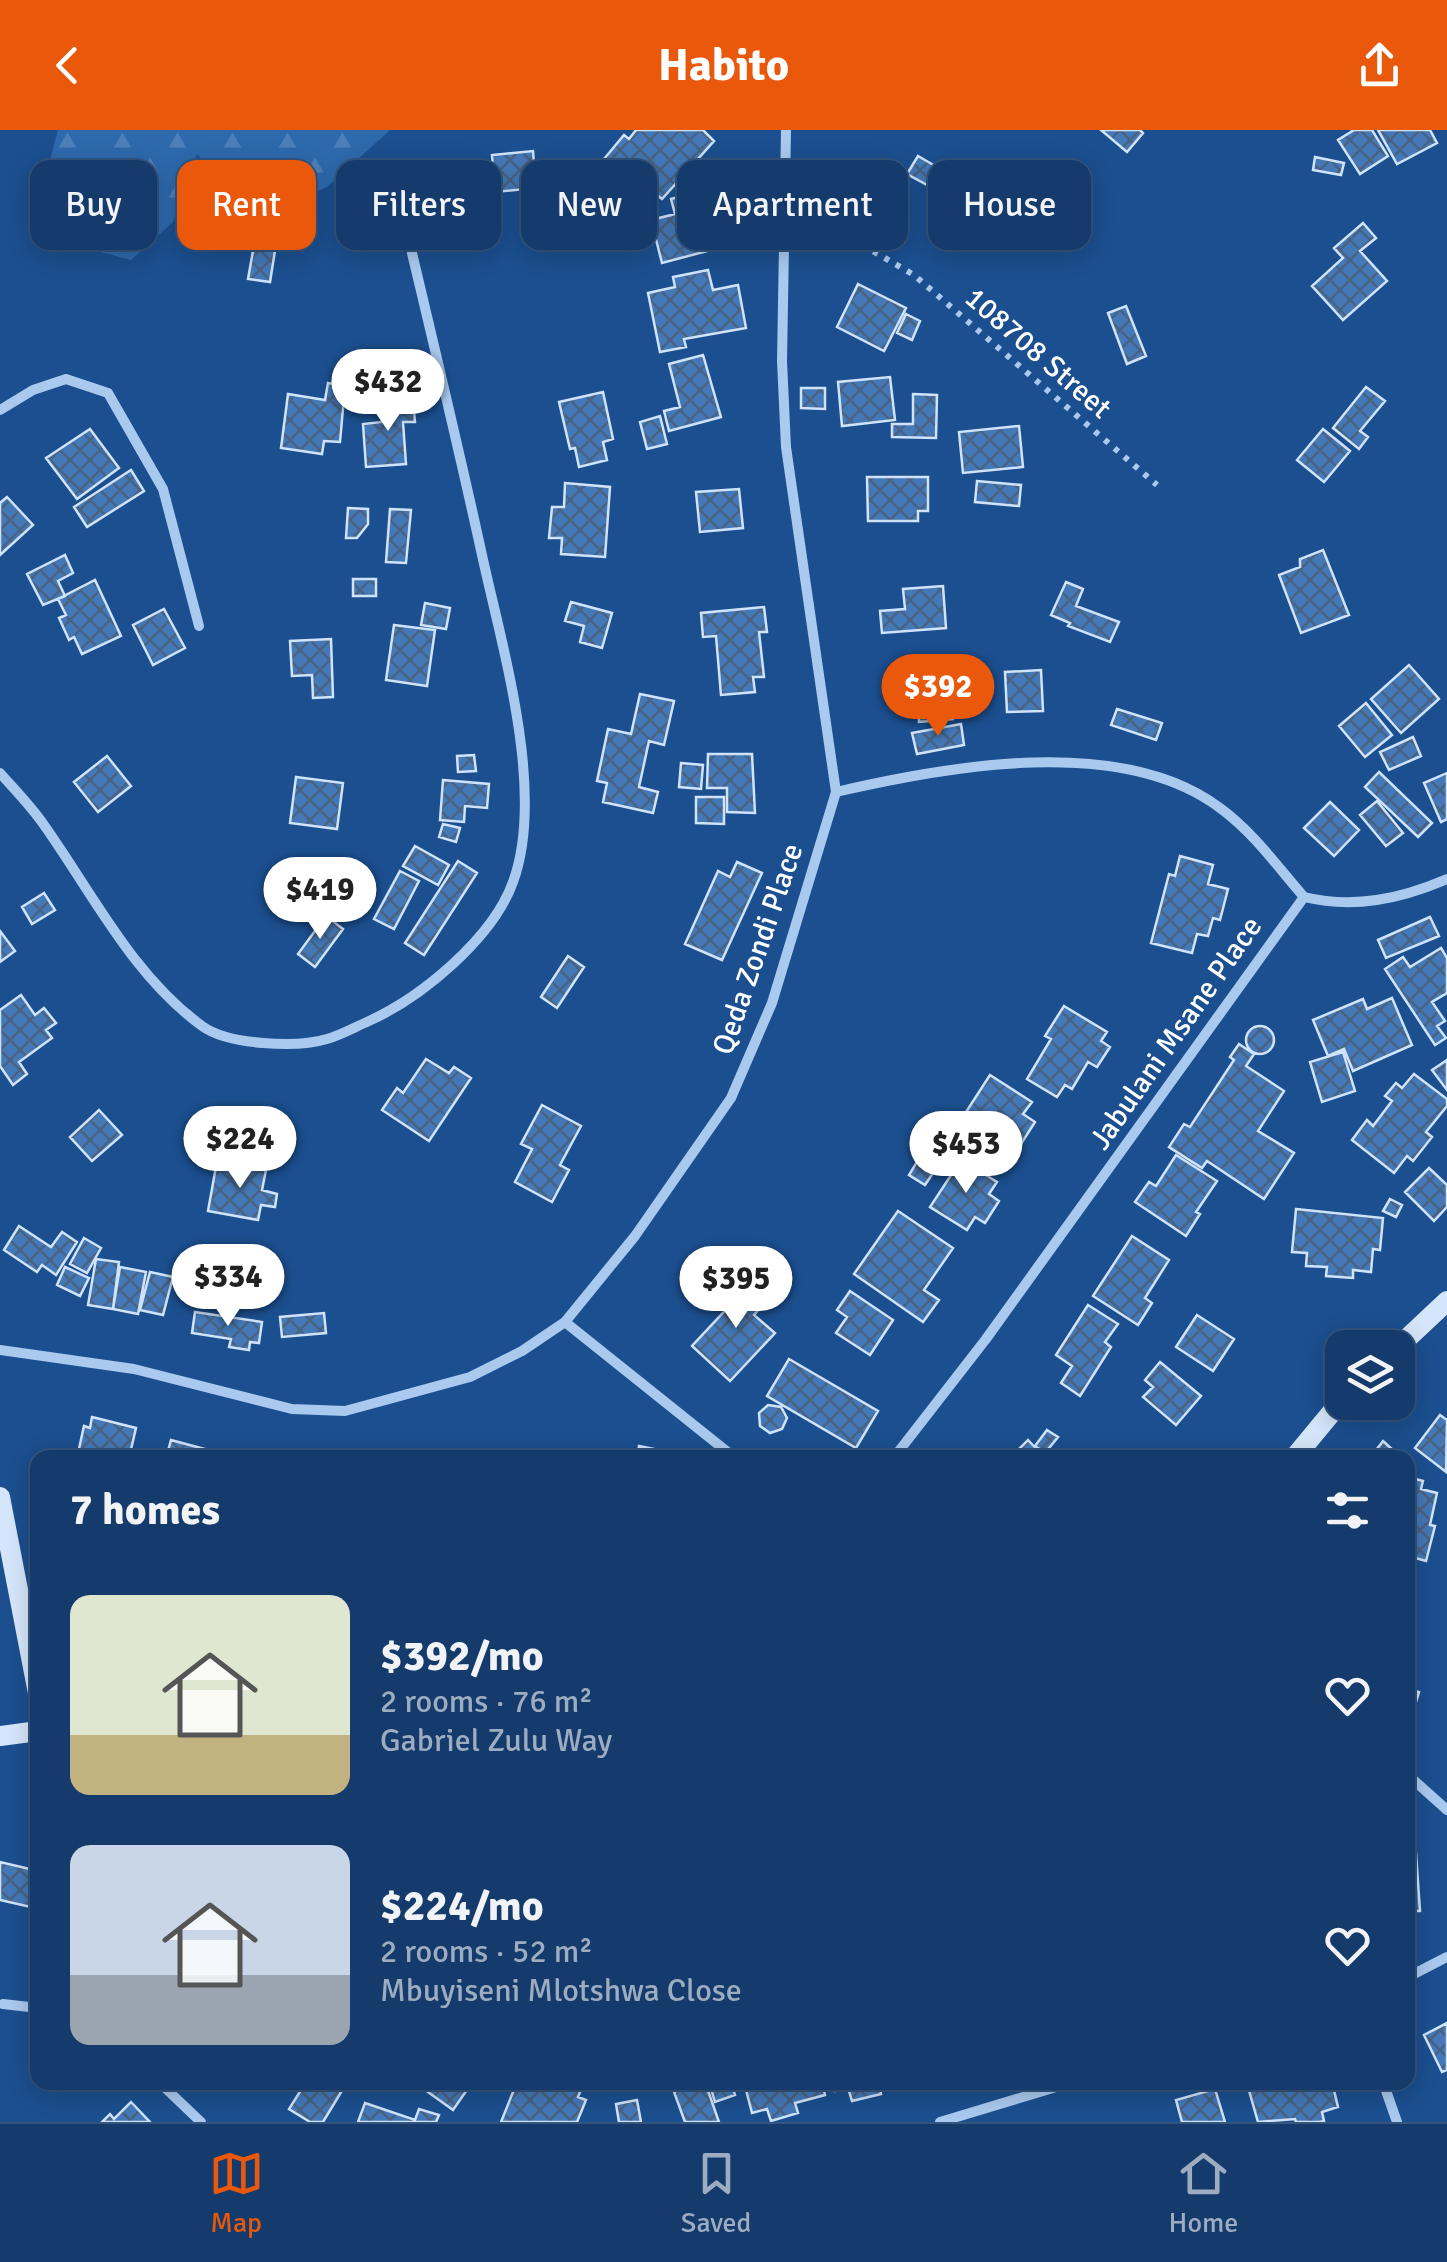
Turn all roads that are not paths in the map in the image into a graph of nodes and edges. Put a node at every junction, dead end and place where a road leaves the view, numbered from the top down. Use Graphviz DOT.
graph roads {
  1 [pos="786,130"];
  2 [pos="412,253"];
  3 [pos="0,410"];
  4 [pos="199,626"];
  5 [pos="0,773"];
  6 [pos="836,792"];
  7 [pos="1447,879"];
  8 [pos="1304,896"];
  9 [pos="1447,1301"];
  10 [pos="565,1322"];
  11 [pos="1415,1331"];
  12 [pos="0,1350"];
  13 [pos="1325,1420"];
  14 [pos="725,1450"];
  15 [pos="900,1450"];
  16 [pos="1301,1450"];
  17 [pos="0,1497"];
  18 [pos="30,1652"];
  19 [pos="30,1731"];
  20 [pos="0,1736"];
  21 [pos="1415,1780"];
  22 [pos="1447,1810"];
  23 [pos="1447,1957"];
  24 [pos="1415,1973"];
  25 [pos="3,2004"];
  26 [pos="30,2007"];
  27 [pos="167,2090"];
  28 [pos="1046,2090"];
  29 [pos="1386,2090"];
  30 [pos="201,2122"];
  31 [pos="940,2122"];
  32 [pos="1396,2122"];
  1 -- 6 [label="street, Qeda Zondi Place"];
  2 -- 5 [label="street"];
  3 -- 4 [label="street"];
  6 -- 8 [label="street"];
  6 -- 10 [label="street, Qeda Zondi Place"];
  7 -- 8 [label="street"];
  8 -- 15 [label="street, Jabulani Msane Place"];
  9 -- 11 [label="street"];
  10 -- 12 [label="street, Qeda Zondi Place"];
  10 -- 14 [label="street"];
  13 -- 16 [label="street"];
  17 -- 18 [label="street"];
  19 -- 20 [label="street"];
  21 -- 22 [label="street"];
  23 -- 24 [label="street"];
  25 -- 26 [label="street"];
  27 -- 30 [label="street"];
  28 -- 31 [label="street"];
  29 -- 32 [label="street"];
}
